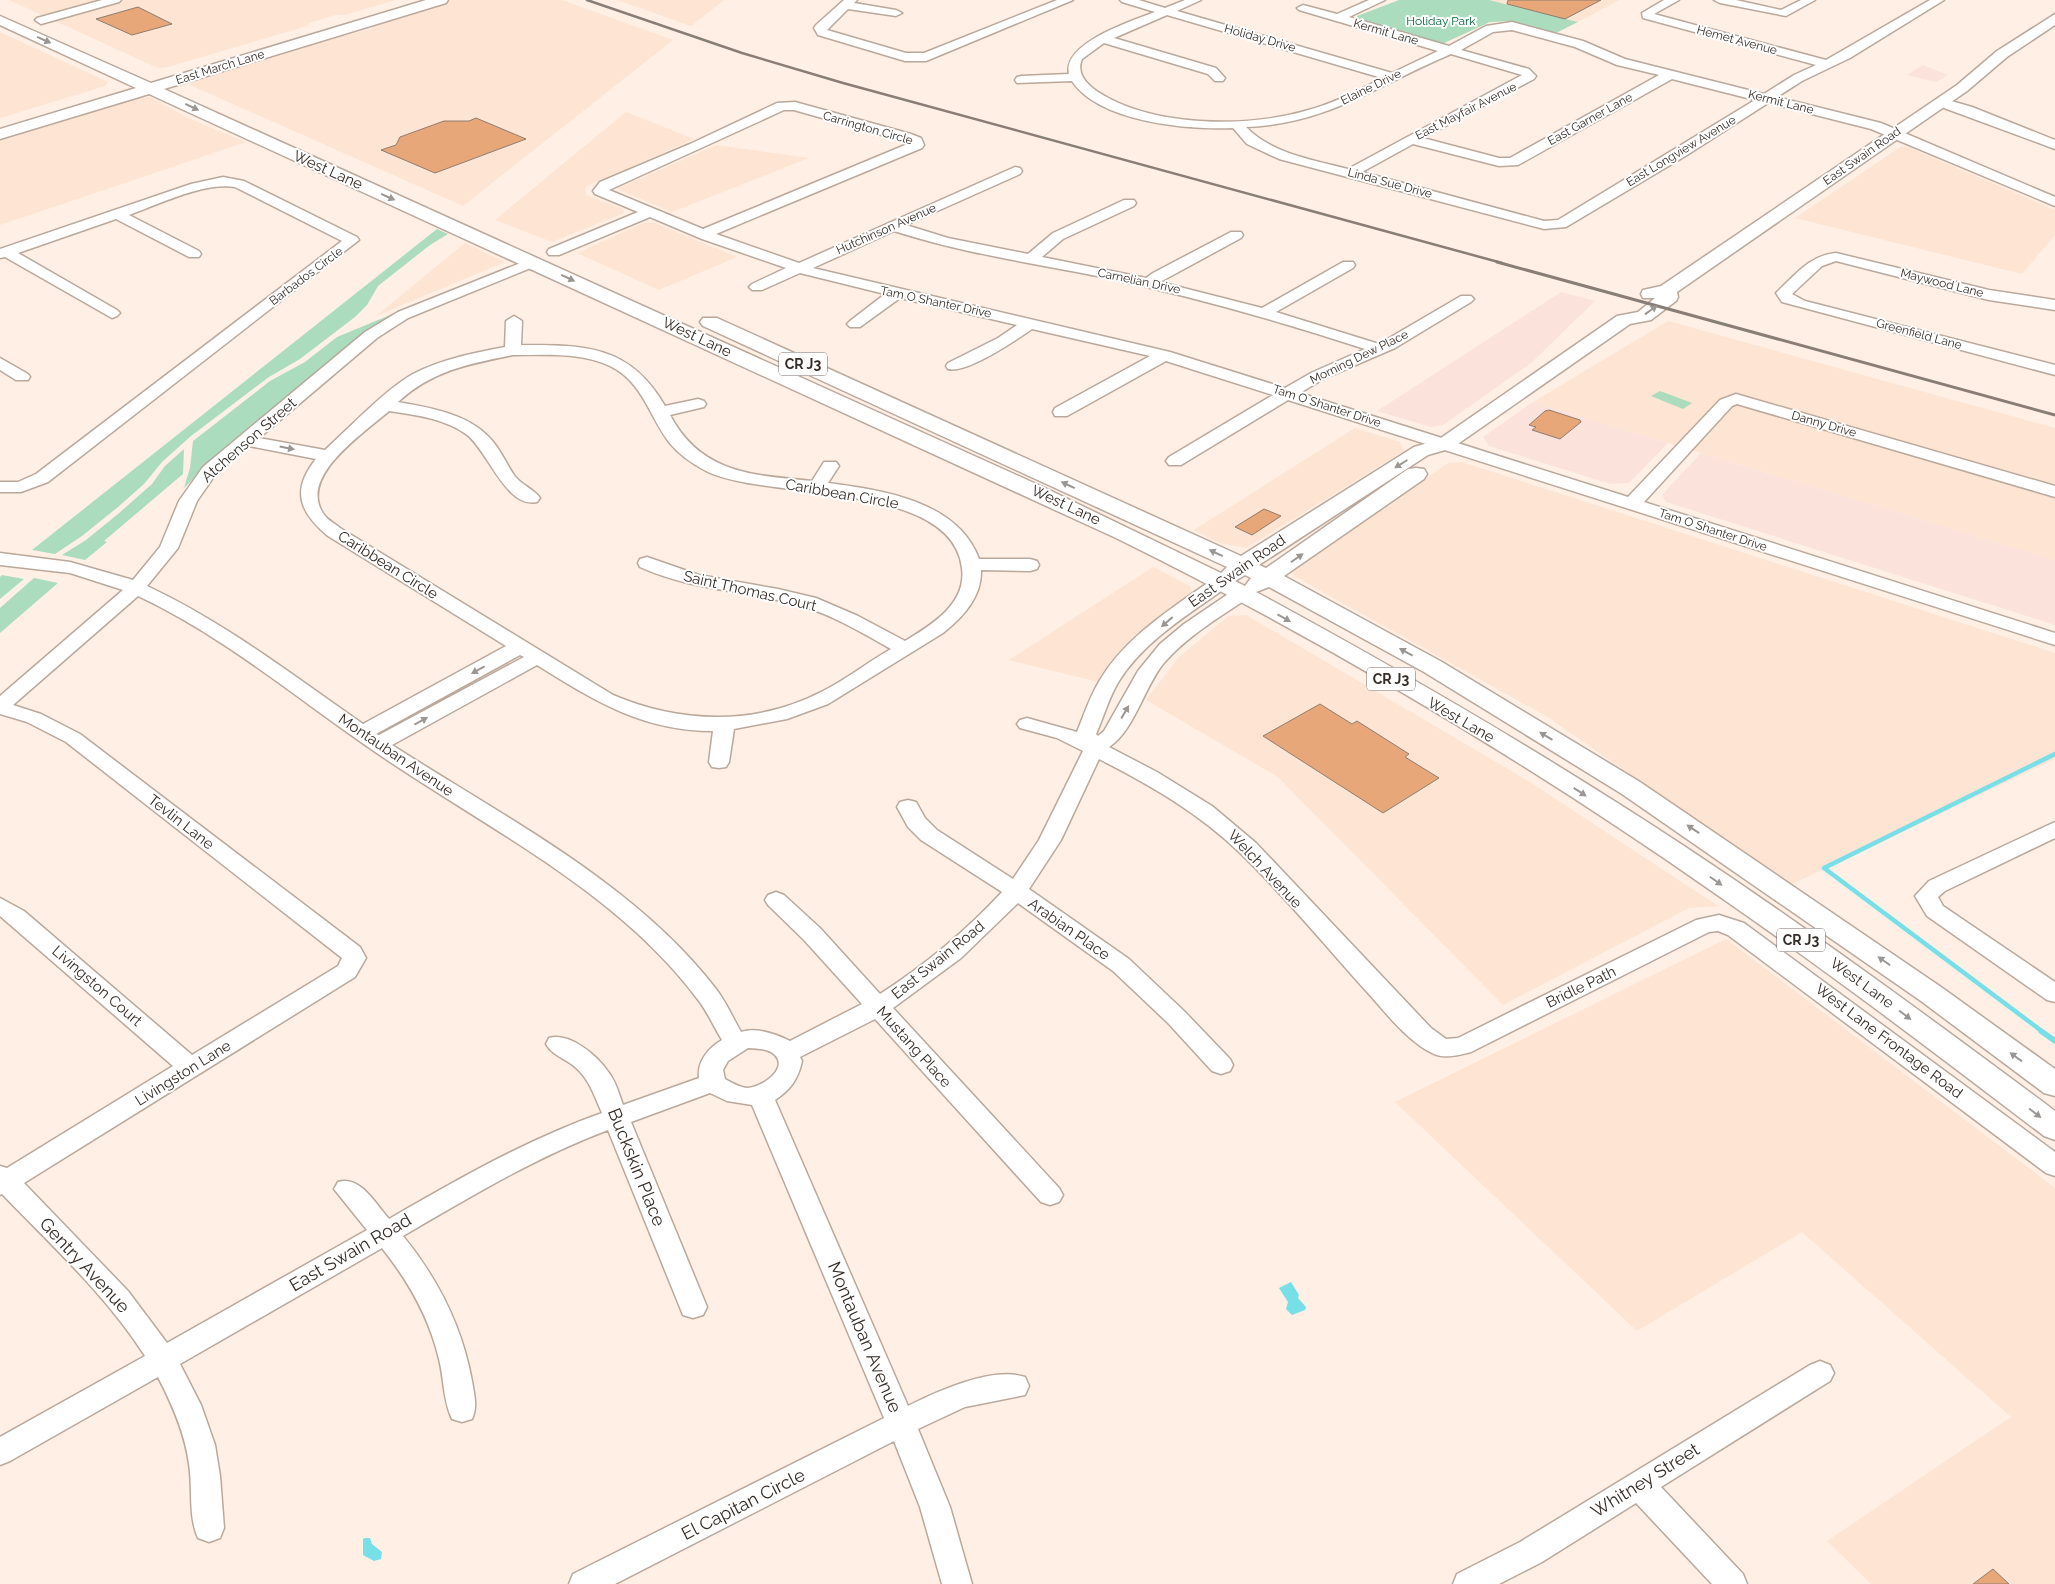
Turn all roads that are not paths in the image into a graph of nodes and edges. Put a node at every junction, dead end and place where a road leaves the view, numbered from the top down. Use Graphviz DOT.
graph roads {
  1 [pos="115,0"];
  2 [pos="412,0"];
  3 [pos="441,0"];
  4 [pos="1067,0"];
  5 [pos="1126,0"];
  6 [pos="1195,0"];
  7 [pos="1379,0"];
  8 [pos="1673,0"];
  9 [pos="1720,0"];
  10 [pos="1809,0"];
  11 [pos="1938,0"];
  12 [pos="0,3"];
  13 [pos="848,3"];
  14 [pos="1303,8"];
  15 [pos="1168,12"];
  16 [pos="896,13"];
  17 [pos="1338,18"];
  18 [pos="2055,18"];
  19 [pos="0,20"];
  20 [pos="41,20"];
  21 [pos="1499,26"];
  22 [pos="1104,39"];
  23 [pos="1447,50"];
  24 [pos="1828,64"];
  25 [pos="1671,74"];
  26 [pos="1393,76"];
  27 [pos="1076,77"];
  28 [pos="1219,78"];
  29 [pos="1021,80"];
  30 [pos="156,82"];
  31 [pos="1767,98"];
  32 [pos="1941,102"];
  33 [pos="1236,124"];
  34 [pos="0,125"];
  35 [pos="0,134"];
  36 [pos="1894,134"];
  37 [pos="1410,139"];
  38 [pos="2055,145"];
  39 [pos="1015,171"];
  40 [pos="1351,173"];
  41 [pos="602,186"];
  42 [pos="2055,202"];
  43 [pos="1129,203"];
  44 [pos="651,212"];
  45 [pos="117,214"];
  46 [pos="894,226"];
  47 [pos="1553,226"];
  48 [pos="704,234"];
  49 [pos="1236,234"];
  50 [pos="554,252"];
  51 [pos="3,253"];
  52 [pos="194,254"];
  53 [pos="1032,258"];
  54 [pos="533,262"];
  55 [pos="1348,265"];
  56 [pos="798,268"];
  57 [pos="1150,283"];
  58 [pos="757,287"];
  59 [pos="895,294"];
  60 [pos="1785,296"];
  61 [pos="1466,299"];
  62 [pos="2055,305"];
  63 [pos="1265,312"];
  64 [pos="112,313"];
  65 [pos="514,321"];
  66 [pos="1030,323"];
  67 [pos="855,324"];
  68 [pos="1380,348"];
  69 [pos="513,350"];
  70 [pos="1164,355"];
  71 [pos="0,363"];
  72 [pos="954,366"];
  73 [pos="2055,370"];
  74 [pos="22,377"];
  75 [pos="1288,393"];
  76 [pos="698,404"];
  77 [pos="384,405"];
  78 [pos="658,412"];
  79 [pos="1061,412"];
  80 [pos="259,429"];
  81 [pos="245,440"];
  82 [pos="1445,444"];
  83 [pos="335,450"];
  84 [pos="1175,461"];
  85 [pos="830,466"];
  86 [pos="0,487"];
  87 [pos="817,488"];
  88 [pos="2055,492"];
  89 [pos="531,498"];
  90 [pos="1632,504"];
  91 [pos="0,559"];
  92 [pos="647,563"];
  93 [pos="972,564"];
  94 [pos="1030,565"];
  95 [pos="1243,566"];
  96 [pos="1268,577"];
  97 [pos="136,588"];
  98 [pos="1231,588"];
  99 [pos="2055,639"];
  100 [pos="905,649"];
  101 [pos="529,652"];
  102 [pos="0,707"];
  103 [pos="724,724"];
  104 [pos="1027,724"];
  105 [pos="370,739"];
  106 [pos="1094,748"];
  107 [pos="719,762"];
  108 [pos="908,807"];
  109 [pos="2055,829"];
  110 [pos="1014,892"];
  111 [pos="776,900"];
  112 [pos="0,906"];
  113 [pos="1719,923"];
  114 [pos="352,953"];
  115 [pos="2053,990"];
  116 [pos="878,1008"];
  117 [pos="735,1042"];
  118 [pos="558,1044"];
  119 [pos="1442,1048"];
  120 [pos="788,1053"];
  121 [pos="1220,1065"];
  122 [pos="191,1068"];
  123 [pos="714,1082"];
  124 [pos="2055,1086"];
  125 [pos="760,1095"];
  126 [pos="617,1117"];
  127 [pos="2055,1128"];
  128 [pos="2055,1166"];
  129 [pos="2,1181"];
  130 [pos="347,1189"];
  131 [pos="1050,1195"];
  132 [pos="384,1233"];
  133 [pos="693,1307"];
  134 [pos="162,1360"];
  135 [pos="1820,1373"];
  136 [pos="1015,1386"];
  137 [pos="462,1410"];
  138 [pos="901,1423"];
  139 [pos="0,1452"];
  140 [pos="1638,1484"];
  141 [pos="209,1528"];
  142 [pos="584,1584"];
  143 [pos="957,1584"];
  144 [pos="1468,1584"];
  145 [pos="1732,1584"];
  1 -- 20 [label="street"];
  2 -- 30 [label="main road, East March Lane"];
  3 -- 30 [label="main road, East March Lane"];
  4 -- 13 [label="street"];
  5 -- 15 [label="street, Holiday Drive"];
  6 -- 15 [label="street"];
  7 -- 17 [label="street, Kermit Lane"];
  8 -- 24 [label="street, Hemet Avenue"];
  9 -- 10 [label="street"];
  11 -- 24 [label="street, East Longview Avenue"];
  12 -- 20 [label="main road, West Lane / CR J3"];
  13 -- 16 [label="street"];
  14 -- 17 [label="street"];
  15 -- 22 [label="street"];
  15 -- 26 [label="street, Holiday Drive"];
  17 -- 23 [label="street, Kermit Lane"];
  18 -- 32 [label="main road, East Swain Road"];
  19 -- 30 [label="main road, West Lane / CR J3, one-way"];
  20 -- 30 [label="main road, West Lane / CR J3"];
  21 -- 23 [label="street, Elaine Drive"];
  21 -- 25 [label="street, Kermit Lane"];
  22 -- 27 [label="street"];
  22 -- 28 [label="street"];
  23 -- 26 [label="street, Elaine Drive"];
  23 -- 37 [label="street, East Mayfair Avenue"];
  24 -- 31 [label="street, East Longview Avenue"];
  25 -- 31 [label="street, Kermit Lane"];
  25 -- 37 [label="street, East Garner Lane"];
  26 -- 33 [label="street, Elaine Drive"];
  27 -- 29 [label="street"];
  27 -- 33 [label="street, Elaine Drive"];
  30 -- 34 [label="main road, East March Lane"];
  30 -- 35 [label="main road, East March Lane"];
  30 -- 50 [label="main road, West Lane / CR J3"];
  30 -- 54 [label="main road, West Lane / CR J3, one-way"];
  31 -- 36 [label="street, Kermit Lane"];
  31 -- 47 [label="street, East Longview Avenue"];
  32 -- 36 [label="main road, East Swain Road"];
  32 -- 38 [label="street"];
  33 -- 40 [label="street, Linda Sue Drive"];
  36 -- 42 [label="street, Kermit Lane"];
  36 -- 82 [label="main road, East Swain Road"];
  37 -- 40 [label="street, East Mayfair Avenue"];
  39 -- 46 [label="street, Hutchinson Avenue"];
  40 -- 47 [label="street, Linda Sue Drive"];
  41 -- 44 [label="street, Tam O Shanter Drive"];
  41 -- 48 [label="street, Carrington Circle"];
  43 -- 53 [label="street"];
  44 -- 48 [label="street, Tam O Shanter Drive"];
  44 -- 50 [label="street"];
  45 -- 51 [label="street, Barbados Circle"];
  45 -- 52 [label="street"];
  45 -- 86 [label="street, Barbados Circle"];
  46 -- 53 [label="street, Carnelian Drive"];
  46 -- 56 [label="street, Hutchinson Avenue"];
  48 -- 56 [label="street, Tam O Shanter Drive"];
  49 -- 57 [label="street"];
  95 -- 50 [label="main road, West Lane / CR J3, one-way"];
  51 -- 64 [label="street"];
  53 -- 57 [label="street, Carnelian Drive"];
  54 -- 80 [label="street, Atchenson Street"];
  54 -- 98 [label="main road, West Lane / CR J3, one-way"];
  55 -- 63 [label="street"];
  56 -- 58 [label="street, Hutchinson Avenue"];
  56 -- 59 [label="street, Tam O Shanter Drive"];
  57 -- 63 [label="street, Carnelian Drive"];
  59 -- 66 [label="street, Tam O Shanter Drive"];
  59 -- 67 [label="street"];
  60 -- 62 [label="street, Maywood Lane"];
  60 -- 73 [label="street, Greenfield Lane"];
  61 -- 68 [label="street, Morning Dew Place"];
  63 -- 68 [label="street, Carnelian Drive"];
  65 -- 69 [label="street"];
  66 -- 70 [label="street, Tam O Shanter Drive"];
  66 -- 72 [label="street"];
  68 -- 75 [label="street, Morning Dew Place"];
  69 -- 77 [label="street, Caribbean Circle"];
  69 -- 78 [label="street, Caribbean Circle"];
  70 -- 75 [label="street, Tam O Shanter Drive"];
  70 -- 79 [label="street"];
  71 -- 74 [label="street"];
  75 -- 82 [label="street, Tam O Shanter Drive"];
  75 -- 84 [label="street, Morning Dew Place"];
  76 -- 78 [label="street"];
  77 -- 83 [label="street, Caribbean Circle"];
  77 -- 89 [label="street"];
  78 -- 87 [label="street, Caribbean Circle"];
  80 -- 81 [label="street, Atchenson Street"];
  80 -- 83 [label="street"];
  81 -- 83 [label="street, one-way"];
  81 -- 97 [label="street, Atchenson Street"];
  82 -- 90 [label="street, Tam O Shanter Drive"];
  82 -- 95 [label="main road, East Swain Road, one-way"];
  96 -- 82 [label="main road, East Swain Road, one-way"];
  83 -- 101 [label="street, Caribbean Circle"];
  85 -- 87 [label="street"];
  87 -- 93 [label="street, Caribbean Circle"];
  88 -- 90 [label="street, Danny Drive"];
  90 -- 99 [label="street, Tam O Shanter Drive"];
  91 -- 97 [label="street, Montauban Avenue"];
  92 -- 100 [label="street, Saint Thomas Court"];
  93 -- 94 [label="street"];
  93 -- 100 [label="street, Caribbean Circle"];
  95 -- 96 [label="main road, West Lane / CR J3"];
  95 -- 98 [label="main road, East Swain Road"];
  96 -- 98 [label="main road, East Swain Road"];
  124 -- 96 [label="main road, West Lane / CR J3, one-way"];
  97 -- 102 [label="street, Atchenson Street"];
  97 -- 105 [label="street, Montauban Avenue"];
  106 -- 98 [label="street, East Swain Road, one-way"];
  98 -- 106 [label="street, East Swain Road, one-way"];
  98 -- 127 [label="main road, West Lane / CR J3, one-way"];
  100 -- 103 [label="street, Caribbean Circle"];
  101 -- 103 [label="street, Caribbean Circle"];
  101 -- 105 [label="street"];
  102 -- 114 [label="street, Tevlin Lane"];
  103 -- 107 [label="street"];
  104 -- 106 [label="street, Welch Avenue"];
  105 -- 117 [label="street, Montauban Avenue"];
  106 -- 110 [label="street, East Swain Road"];
  106 -- 119 [label="street, Welch Avenue"];
  108 -- 110 [label="street, Arabian Place"];
  109 -- 115 [label="street"];
  110 -- 116 [label="street, East Swain Road"];
  110 -- 121 [label="street, Arabian Place"];
  111 -- 116 [label="street, Mustang Place"];
  112 -- 122 [label="street, Livingston Court"];
  113 -- 119 [label="street, Bridle Path"];
  113 -- 128 [label="street, West Lane Frontage Road"];
  114 -- 122 [label="street, Livingston Lane"];
  116 -- 120 [label="street, East Swain Road"];
  116 -- 131 [label="street, Mustang Place"];
  117 -- 120 [label="street"];
  117 -- 123 [label="street"];
  118 -- 126 [label="street, Buckskin Place"];
  120 -- 125 [label="street"];
  122 -- 129 [label="street, Livingston Lane"];
  123 -- 125 [label="street"];
  123 -- 126 [label="street, East Swain Road"];
  125 -- 138 [label="street, Montauban Avenue"];
  126 -- 132 [label="street, East Swain Road"];
  126 -- 133 [label="street, Buckskin Place"];
  129 -- 134 [label="street, Gentry Avenue"];
  130 -- 132 [label="street"];
  132 -- 134 [label="street, East Swain Road"];
  132 -- 137 [label="street"];
  134 -- 139 [label="street, East Swain Road"];
  134 -- 141 [label="street, Gentry Avenue"];
  135 -- 140 [label="street, Whitney Street"];
  136 -- 138 [label="street, El Capitan Circle"];
  138 -- 142 [label="street, El Capitan Circle"];
  138 -- 143 [label="street, Montauban Avenue"];
  140 -- 144 [label="street, Whitney Street"];
  140 -- 145 [label="street"];
}
